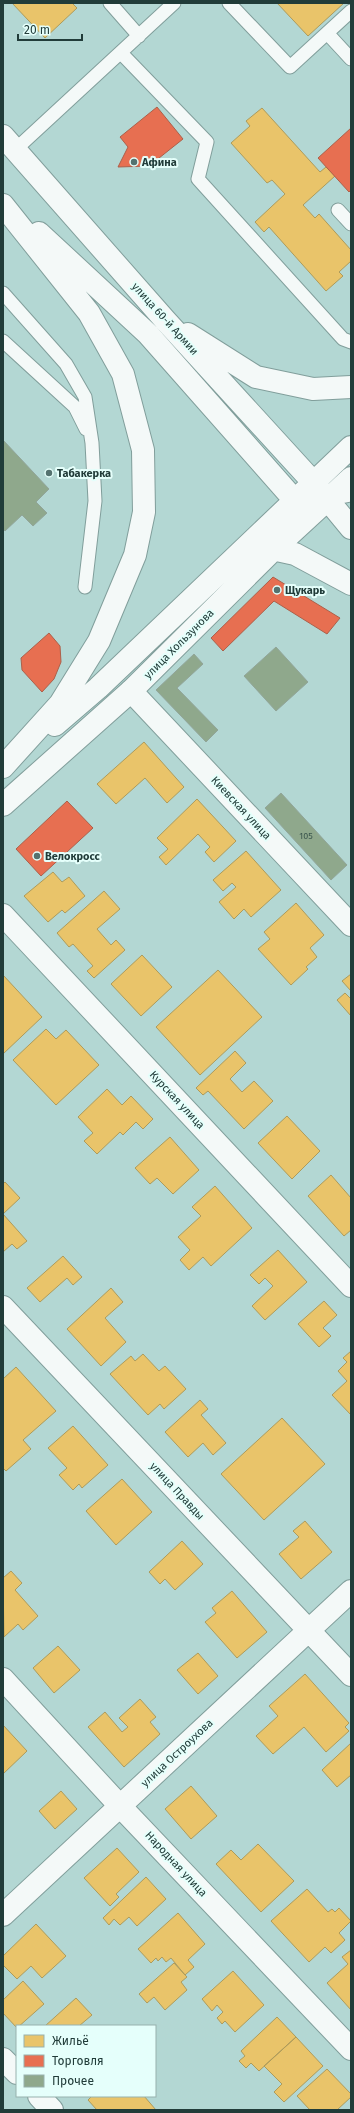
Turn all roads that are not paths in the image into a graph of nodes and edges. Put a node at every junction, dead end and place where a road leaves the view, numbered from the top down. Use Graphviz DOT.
graph roads {
  1 [pos="110,3"];
  2 [pos="174,3"];
  3 [pos="230,3"];
  4 [pos="351,11"];
  5 [pos="327,33"];
  6 [pos="139,36"];
  7 [pos="121,53"];
  8 [pos="351,59"];
  9 [pos="10,143"];
  10 [pos="3,200"];
  11 [pos="3,205"];
  12 [pos="338,210"];
  13 [pos="351,224"];
  14 [pos="3,293"];
  15 [pos="165,320"];
  16 [pos="3,341"];
  17 [pos="351,342"];
  18 [pos="351,387"];
  19 [pos="92,443"];
  20 [pos="351,447"];
  21 [pos="351,478"];
  22 [pos="313,482"];
  23 [pos="351,495"];
  24 [pos="295,500"];
  25 [pos="327,500"];
  26 [pos="310,516"];
  27 [pos="351,528"];
  28 [pos="249,543"];
  29 [pos="273,550"];
  30 [pos="351,584"];
  31 [pos="85,587"];
  32 [pos="131,691"];
  33 [pos="3,767"];
  34 [pos="3,770"];
  35 [pos="3,805"];
  36 [pos="3,915"];
  37 [pos="351,925"];
  38 [pos="351,1286"];
  39 [pos="3,1307"];
  40 [pos="351,1591"];
  41 [pos="309,1630"];
  42 [pos="351,1675"];
  43 [pos="3,1679"];
  44 [pos="120,1806"];
  45 [pos="3,1915"];
  46 [pos="351,2049"];
  47 [pos="3,2059"];
  48 [pos="16,2072"];
  49 [pos="40,2097"];
  50 [pos="52,2110"];
  1 -- 6 [label="lane"];
  2 -- 6 [label="lane"];
  3 -- 5 [label="lane"];
  4 -- 5 [label="lane"];
  5 -- 8 [label="lane"];
  6 -- 7 [label="lane"];
  7 -- 9 [label="lane"];
  7 -- 17 [label="lane"];
  9 -- 15 [label="main road, улица 60-й Армии"];
  10 -- 24 [label="main road"];
  11 -- 33 [label="main road"];
  12 -- 13 [label="lane"];
  14 -- 19 [label="lane"];
  15 -- 18 [label="main road"];
  15 -- 22 [label="main road, улица 60-й Армии"];
  16 -- 19 [label="lane"];
  19 -- 31 [label="lane"];
  20 -- 22 [label="main road"];
  21 -- 25 [label="main road, улица Хользунова"];
  22 -- 24 [label="main road"];
  22 -- 25 [label="main road, улица 60-й Армии"];
  23 -- 25 [label="lane"];
  24 -- 26 [label="main road"];
  24 -- 28 [label="main road"];
  25 -- 26 [label="main road, улица Хользунова"];
  25 -- 27 [label="main road, улица 60-й Армии"];
  26 -- 29 [label="main road, улица Хользунова"];
  28 -- 29 [label="main road"];
  28 -- 34 [label="main road"];
  29 -- 30 [label="main road"];
  29 -- 32 [label="main road, улица Хользунова"];
  32 -- 35 [label="main road, улица Хользунова"];
  32 -- 37 [label="main road, Киевская улица"];
  36 -- 38 [label="main road, Курская улица"];
  39 -- 41 [label="main road, улица Правды"];
  40 -- 41 [label="main road, улица Остроухова"];
  41 -- 42 [label="main road, улица Правды"];
  41 -- 44 [label="main road, улица Остроухова"];
  43 -- 44 [label="main road, Народная улица"];
  44 -- 45 [label="main road, улица Остроухова"];
  44 -- 46 [label="main road, Народная улица"];
  47 -- 48 [label="main road"];
  49 -- 50 [label="main road"];
}
